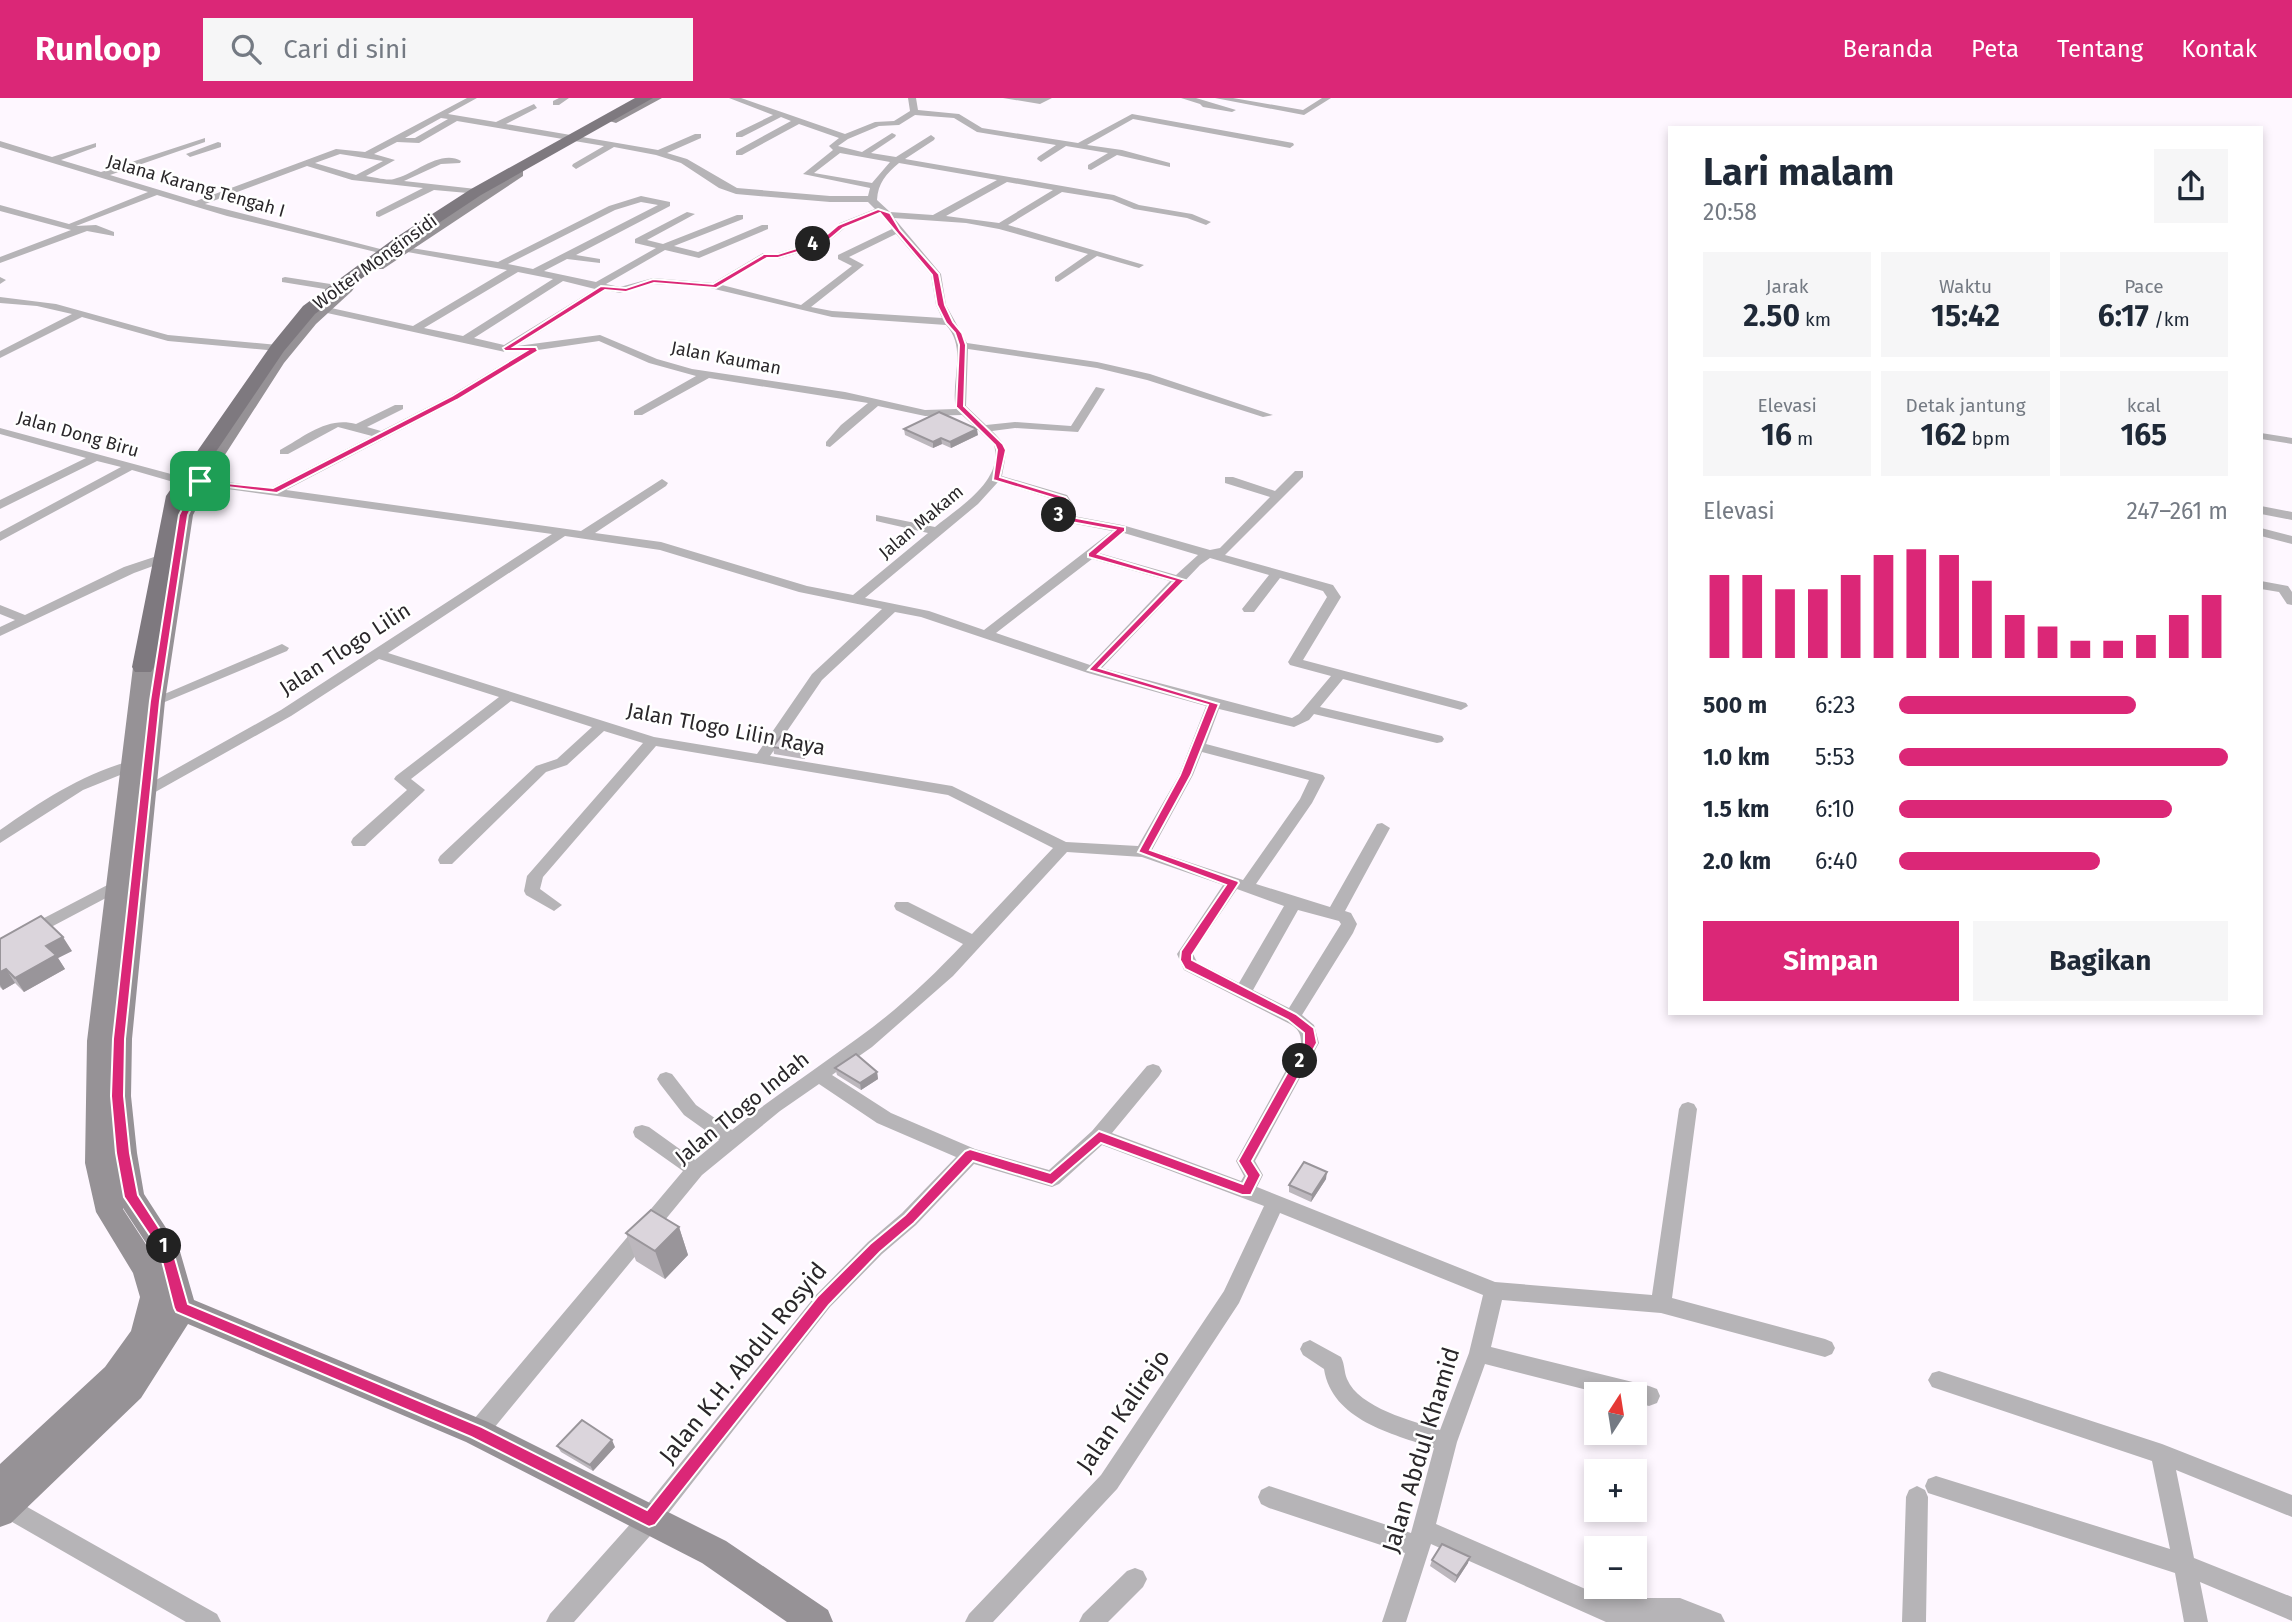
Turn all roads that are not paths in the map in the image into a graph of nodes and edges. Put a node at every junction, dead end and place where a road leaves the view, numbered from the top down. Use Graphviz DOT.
graph roads {
  1 [pos="473,98"];
  2 [pos="565,98"];
  3 [pos="646,98"];
  4 [pos="733,98"];
  5 [pos="912,98"];
  6 [pos="1007,98"];
  7 [pos="1048,98"];
  8 [pos="1187,98"];
  9 [pos="1327,98"];
  10 [pos="1211,101"];
  11 [pos="556,103"];
  12 [pos="534,106"];
  13 [pos="1194,111"];
  14 [pos="914,112"];
  15 [pos="781,114"];
  16 [pos="437,115"];
  17 [pos="1257,115"];
  18 [pos="456,118"];
  19 [pos="1184,118"];
  20 [pos="799,120"];
  21 [pos="1175,124"];
  22 [pos="497,125"];
  23 [pos="739,135"];
  24 [pos="891,135"];
  25 [pos="698,136"];
  26 [pos="845,137"];
  27 [pos="574,138"];
  28 [pos="931,138"];
  29 [pos="393,139"];
  30 [pos="202,140"];
  31 [pos="1066,144"];
  32 [pos="1,145"];
  33 [pos="93,145"];
  34 [pos="218,145"];
  35 [pos="612,145"];
  36 [pos="1290,145"];
  37 [pos="1079,146"];
  38 [pos="838,150"];
  39 [pos="1116,152"];
  40 [pos="659,153"];
  41 [pos="739,153"];
  42 [pos="864,154"];
  43 [pos="366,155"];
  44 [pos="288,157"];
  45 [pos="1041,159"];
  46 [pos="52,160"];
  47 [pos="902,160"];
  48 [pos="457,161"];
  49 [pos="304,162"];
  50 [pos="1167,165"];
  51 [pos="576,166"];
  52 [pos="1091,167"];
  53 [pos="100,175"];
  54 [pos="357,177"];
  55 [pos="1008,178"];
  56 [pos="117,180"];
  57 [pos="398,180"];
  58 [pos="434,186"];
  59 [pos="872,186"];
  60 [pos="1059,190"];
  61 [pos="155,192"];
  62 [pos="476,192"];
  63 [pos="872,199"];
  64 [pos="196,204"];
  65 [pos="0,208"];
  66 [pos="884,212"];
  67 [pos="22,214"];
  68 [pos="379,214"];
  69 [pos="690,214"];
  70 [pos="740,217"];
  71 [pos="935,218"];
  72 [pos="0,221"];
  73 [pos="1206,222"];
  74 [pos="68,226"];
  75 [pos="1000,226"];
  76 [pos="765,227"];
  77 [pos="81,230"];
  78 [pos="897,230"];
  79 [pos="111,234"];
  80 [pos="552,237"];
  81 [pos="821,243"];
  82 [pos="584,246"];
  83 [pos="664,247"];
  84 [pos="393,250"];
  85 [pos="855,250"];
  86 [pos="1094,254"];
  87 [pos="565,256"];
  88 [pos="0,260"];
  89 [pos="597,261"];
  90 [pos="613,262"];
  91 [pos="499,265"];
  92 [pos="631,265"];
  93 [pos="1139,265"];
  94 [pos="517,268"];
  95 [pos="535,272"];
  96 [pos="561,278"];
  97 [pos="285,279"];
  98 [pos="1058,279"];
  99 [pos="714,286"];
  100 [pos="600,287"];
  101 [pos="337,288"];
  102 [pos="0,300"];
  103 [pos="803,308"];
  104 [pos="322,309"];
  105 [pos="78,315"];
  106 [pos="949,323"];
  107 [pos="415,330"];
  108 [pos="464,340"];
  109 [pos="963,345"];
  110 [pos="278,348"];
  111 [pos="505,349"];
  112 [pos="536,349"];
  113 [pos="0,355"];
  114 [pos="706,375"];
  115 [pos="1100,389"];
  116 [pos="875,403"];
  117 [pos="399,407"];
  118 [pos="963,412"];
  119 [pos="638,413"];
  120 [pos="1267,415"];
  121 [pos="359,427"];
  122 [pos="983,429"];
  123 [pos="0,431"];
  124 [pos="382,435"];
  125 [pos="2263,436"];
  126 [pos="2292,441"];
  127 [pos="830,444"];
  128 [pos="284,452"];
  129 [pos="96,457"];
  130 [pos="130,467"];
  131 [pos="1299,474"];
  132 [pos="996,478"];
  133 [pos="1229,480"];
  134 [pos="193,481"];
  135 [pos="662,483"];
  136 [pos="274,491"];
  137 [pos="1278,496"];
  138 [pos="0,505"];
  139 [pos="2263,510"];
  140 [pos="2292,516"];
  141 [pos="880,518"];
  142 [pos="1122,529"];
  143 [pos="938,531"];
  144 [pos="562,533"];
  145 [pos="2263,533"];
  146 [pos="583,535"];
  147 [pos="0,537"];
  148 [pos="2292,540"];
  149 [pos="1092,555"];
  150 [pos="1215,555"];
  151 [pos="163,558"];
  152 [pos="1278,573"];
  153 [pos="1180,580"];
  154 [pos="2263,585"];
  155 [pos="856,599"];
  156 [pos="2292,601"];
  157 [pos="892,607"];
  158 [pos="0,609"];
  159 [pos="1249,609"];
  160 [pos="26,621"];
  161 [pos="0,632"];
  162 [pos="987,634"];
  163 [pos="282,648"];
  164 [pos="378,654"];
  165 [pos="151,667"];
  166 [pos="1093,670"];
  167 [pos="1339,675"];
  168 [pos="509,696"];
  169 [pos="155,701"];
  170 [pos="1214,704"];
  171 [pos="1461,706"];
  172 [pos="1311,709"];
  173 [pos="602,725"];
  174 [pos="1437,739"];
  175 [pos="652,741"];
  176 [pos="1197,746"];
  177 [pos="760,760"];
  178 [pos="130,766"];
  179 [pos="145,792"];
  180 [pos="1382,828"];
  181 [pos="0,838"];
  182 [pos="359,842"];
  183 [pos="1063,847"];
  184 [pos="1143,852"];
  185 [pos="446,860"];
  186 [pos="117,885"];
  187 [pos="1240,885"];
  188 [pos="1293,903"];
  189 [pos="554,905"];
  190 [pos="902,906"];
  191 [pos="1335,914"];
  192 [pos="975,943"];
  193 [pos="0,948"];
  194 [pos="1243,992"];
  195 [pos="1292,1017"];
  196 [pos="1153,1070"];
  197 [pos="817,1074"];
  198 [pos="666,1079"];
  199 [pos="1688,1109"];
  200 [pos="642,1132"];
  201 [pos="1099,1136"];
  202 [pos="732,1140"];
  203 [pos="970,1155"];
  204 [pos="695,1170"];
  205 [pos="1247,1191"];
  206 [pos="1275,1203"];
  207 [pos="1494,1291"];
  208 [pos="168,1302"];
  209 [pos="1661,1304"];
  210 [pos="1825,1348"];
  211 [pos="1310,1349"];
  212 [pos="1479,1353"];
  213 [pos="1939,1380"];
  214 [pos="1649,1396"];
  215 [pos="477,1432"];
  216 [pos="1446,1442"];
  217 [pos="2162,1454"];
  218 [pos="1269,1497"];
  219 [pos="2,1501"];
  220 [pos="2292,1506"];
  221 [pos="649,1520"];
  222 [pos="1421,1538"];
  223 [pos="2185,1565"];
  224 [pos="1135,1579"];
  225 [pos="2292,1609"];
  226 [pos="1605,1616"];
  227 [pos="209,1622"];
  228 [pos="558,1622"];
  229 [pos="816,1622"];
  230 [pos="977,1622"];
  231 [pos="1091,1622"];
  232 [pos="1394,1622"];
  233 [pos="1713,1622"];
  234 [pos="1914,1622"];
  235 [pos="2196,1622"];
  1 -- 16 [label="street"];
  2 -- 11 [label="street"];
  3 -- 27 [label="main road, Wolter Monginsidi"];
  4 -- 15 [label="street"];
  5 -- 14 [label="street"];
  6 -- 7 [label="street"];
  8 -- 10 [label="street"];
  9 -- 10 [label="street"];
  10 -- 13 [label="street"];
  10 -- 17 [label="street"];
  12 -- 22 [label="street"];
  14 -- 26 [label="street"];
  14 -- 31 [label="street"];
  15 -- 20 [label="street"];
  15 -- 23 [label="street"];
  16 -- 18 [label="street"];
  16 -- 29 [label="street"];
  18 -- 22 [label="street"];
  18 -- 29 [label="street"];
  19 -- 21 [label="street"];
  20 -- 26 [label="street"];
  20 -- 41 [label="street"];
  21 -- 36 [label="street"];
  21 -- 37 [label="street"];
  22 -- 27 [label="street"];
  24 -- 42 [label="street"];
  25 -- 40 [label="street"];
  26 -- 38 [label="street"];
  27 -- 35 [label="street"];
  27 -- 62 [label="main road, Wolter Monginsidi"];
  27 -- 84 [label="main road, Wolter Monginsidi"];
  28 -- 47 [label="street"];
  29 -- 43 [label="street"];
  30 -- 53 [label="street"];
  31 -- 37 [label="street"];
  31 -- 45 [label="street"];
  32 -- 46 [label="street, Jalana Karang Tengah I"];
  33 -- 46 [label="street"];
  34 -- 56 [label="street"];
  35 -- 40 [label="street"];
  35 -- 51 [label="street"];
  37 -- 39 [label="street"];
  38 -- 42 [label="street"];
  38 -- 59 [label="street"];
  39 -- 50 [label="street"];
  39 -- 52 [label="street"];
  40 -- 63 [label="street"];
  42 -- 47 [label="street"];
  43 -- 49 [label="street"];
  43 -- 54 [label="street"];
  44 -- 49 [label="street"];
  46 -- 53 [label="street, Jalana Karang Tengah I"];
  47 -- 55 [label="street"];
  47 -- 59 [label="street"];
  48 -- 57 [label="street"];
  49 -- 54 [label="street"];
  49 -- 64 [label="street"];
  53 -- 56 [label="street, Jalana Karang Tengah I"];
  54 -- 57 [label="street"];
  55 -- 60 [label="street"];
  55 -- 71 [label="street"];
  56 -- 61 [label="street, Jalana Karang Tengah I"];
  57 -- 58 [label="street"];
  58 -- 62 [label="street"];
  58 -- 68 [label="street"];
  59 -- 63 [label="street"];
  60 -- 73 [label="street"];
  60 -- 75 [label="street"];
  61 -- 64 [label="street, Jalana Karang Tengah I"];
  61 -- 74 [label="street"];
  62 -- 84 [label="main road, Wolter Monginsidi"];
  63 -- 66 [label="street"];
  64 -- 84 [label="street, Jalana Karang Tengah I"];
  65 -- 67 [label="street"];
  66 -- 71 [label="street"];
  66 -- 78 [label="street"];
  66 -- 81 [label="street"];
  67 -- 72 [label="street"];
  67 -- 74 [label="street"];
  69 -- 83 [label="street"];
  70 -- 83 [label="street"];
  71 -- 75 [label="street"];
  74 -- 77 [label="street"];
  75 -- 86 [label="street"];
  76 -- 83 [label="street"];
  77 -- 79 [label="street"];
  77 -- 88 [label="street"];
  78 -- 85 [label="street"];
  78 -- 106 [label="street"];
  80 -- 82 [label="street"];
  80 -- 82 [label="street"];
  80 -- 91 [label="street"];
  81 -- 85 [label="street"];
  81 -- 99 [label="street"];
  82 -- 87 [label="street"];
  83 -- 92 [label="street"];
  84 -- 91 [label="street, Jalana Karang Tengah I"];
  84 -- 101 [label="main road, Wolter Monginsidi"];
  84 -- 104 [label="main road, Wolter Monginsidi"];
  85 -- 103 [label="street"];
  86 -- 93 [label="street"];
  86 -- 98 [label="street"];
  87 -- 89 [label="street"];
  87 -- 95 [label="street"];
  90 -- 92 [label="street"];
  91 -- 94 [label="street, Jalana Karang Tengah I"];
  92 -- 100 [label="street"];
  94 -- 95 [label="street, Jalana Karang Tengah I"];
  94 -- 107 [label="street"];
  95 -- 96 [label="street, Jalana Karang Tengah I"];
  96 -- 100 [label="street, Jalana Karang Tengah I"];
  96 -- 108 [label="street"];
  97 -- 101 [label="street"];
  99 -- 100 [label="street"];
  99 -- 103 [label="street"];
  100 -- 111 [label="street"];
  101 -- 110 [label="main road, Wolter Monginsidi"];
  102 -- 105 [label="street"];
  103 -- 106 [label="street"];
  104 -- 107 [label="street, Jalan Kauman"];
  104 -- 134 [label="main road, Wolter Monginsidi"];
  105 -- 110 [label="street"];
  105 -- 113 [label="street"];
  106 -- 109 [label="street"];
  107 -- 108 [label="street, Jalan Kauman"];
  108 -- 111 [label="street, Jalan Kauman"];
  109 -- 118 [label="street"];
  109 -- 120 [label="street"];
  110 -- 134 [label="main road, Wolter Monginsidi"];
  111 -- 112 [label="street, Jalan Kauman"];
  112 -- 114 [label="street, Jalan Kauman"];
  112 -- 124 [label="street"];
  114 -- 116 [label="street, Jalan Kauman"];
  114 -- 119 [label="street"];
  115 -- 122 [label="street"];
  116 -- 118 [label="street, Jalan Kauman"];
  116 -- 127 [label="street"];
  117 -- 121 [label="street"];
  118 -- 122 [label="street"];
  121 -- 124 [label="street"];
  121 -- 128 [label="street"];
  122 -- 132 [label="street"];
  123 -- 129 [label="street, Jalan Dong Biru"];
  124 -- 136 [label="street"];
  125 -- 126 [label="street"];
  129 -- 130 [label="street, Jalan Dong Biru"];
  129 -- 138 [label="street"];
  130 -- 134 [label="street, Jalan Dong Biru"];
  130 -- 147 [label="street"];
  131 -- 137 [label="street"];
  132 -- 142 [label="street"];
  132 -- 143 [label="street, Jalan Makam"];
  133 -- 137 [label="street"];
  134 -- 136 [label="street, Jalan Dong Biru"];
  134 -- 151 [label="main road, Wolter Monginsidi"];
  134 -- 165 [label="main road, Wolter Monginsidi"];
  135 -- 146 [label="street"];
  136 -- 144 [label="street, Jalan Dong Biru"];
  137 -- 150 [label="street"];
  139 -- 140 [label="street"];
  141 -- 143 [label="street"];
  142 -- 149 [label="street"];
  142 -- 150 [label="street"];
  143 -- 155 [label="street, Jalan Makam"];
  144 -- 146 [label="street, Jalan Dong Biru"];
  144 -- 164 [label="street, Jalan Tlogo Lilin"];
  145 -- 148 [label="street"];
  146 -- 155 [label="street, Jalan Dong Biru"];
  149 -- 153 [label="street"];
  149 -- 162 [label="street"];
  150 -- 152 [label="street"];
  150 -- 153 [label="street"];
  151 -- 160 [label="street"];
  151 -- 165 [label="main road, Wolter Monginsidi"];
  152 -- 159 [label="street"];
  152 -- 167 [label="street"];
  153 -- 166 [label="street"];
  154 -- 156 [label="street"];
  155 -- 157 [label="street, Jalan Dong Biru"];
  157 -- 162 [label="street, Jalan Dong Biru"];
  157 -- 177 [label="street"];
  158 -- 160 [label="street"];
  160 -- 161 [label="street"];
  162 -- 166 [label="street, Jalan Dong Biru"];
  163 -- 169 [label="street"];
  164 -- 168 [label="street, Jalan Tlogo Lilin Raya"];
  164 -- 179 [label="street, Jalan Tlogo Lilin"];
  165 -- 169 [label="main road"];
  165 -- 178 [label="main road"];
  166 -- 170 [label="street, Jalan Dong Biru"];
  167 -- 171 [label="street"];
  167 -- 172 [label="street"];
  168 -- 173 [label="street, Jalan Tlogo Lilin Raya"];
  168 -- 182 [label="street"];
  169 -- 179 [label="main road"];
  170 -- 172 [label="street, Jalan Dong Biru"];
  170 -- 176 [label="street"];
  172 -- 174 [label="street"];
  173 -- 175 [label="street, Jalan Tlogo Lilin Raya"];
  173 -- 185 [label="street"];
  175 -- 177 [label="street, Jalan Tlogo Lilin Raya"];
  175 -- 189 [label="street"];
  176 -- 184 [label="street"];
  176 -- 187 [label="street"];
  177 -- 183 [label="street, Jalan Tlogo Lilin Raya"];
  178 -- 181 [label="street"];
  178 -- 186 [label="main road"];
  179 -- 208 [label="main road"];
  180 -- 191 [label="street"];
  183 -- 184 [label="street"];
  183 -- 192 [label="street, Jalan Tlogo Indah"];
  184 -- 187 [label="street"];
  186 -- 193 [label="street"];
  186 -- 208 [label="main road"];
  187 -- 188 [label="street"];
  187 -- 194 [label="street"];
  188 -- 191 [label="street"];
  188 -- 194 [label="street"];
  190 -- 192 [label="street"];
  191 -- 195 [label="street"];
  192 -- 197 [label="street, Jalan Tlogo Indah"];
  194 -- 195 [label="street"];
  195 -- 205 [label="street"];
  196 -- 201 [label="street"];
  197 -- 202 [label="street, Jalan Tlogo Indah"];
  197 -- 203 [label="street"];
  198 -- 202 [label="street"];
  199 -- 209 [label="street"];
  200 -- 204 [label="street"];
  201 -- 203 [label="street"];
  201 -- 205 [label="street"];
  202 -- 204 [label="street, Jalan Tlogo Indah"];
  203 -- 221 [label="street, Jalan K.H. Abdul Rosyid"];
  204 -- 215 [label="street, Jalan Tlogo Indah"];
  205 -- 206 [label="street"];
  206 -- 207 [label="street"];
  206 -- 230 [label="street, Jalan Kalirejo"];
  207 -- 209 [label="street"];
  207 -- 212 [label="street, Jalan Abdul Khamid"];
  208 -- 215 [label="main road"];
  208 -- 219 [label="main road"];
  209 -- 210 [label="street"];
  211 -- 216 [label="street"];
  212 -- 214 [label="street"];
  212 -- 216 [label="street, Jalan Abdul Khamid"];
  213 -- 217 [label="street"];
  215 -- 221 [label="main road"];
  216 -- 222 [label="street, Jalan Abdul Khamid"];
  217 -- 220 [label="street"];
  217 -- 223 [label="street"];
  218 -- 222 [label="street"];
  219 -- 227 [label="street"];
  221 -- 228 [label="street, Jalan K.H. Abdul Rosyid"];
  221 -- 229 [label="main road"];
  222 -- 226 [label="street"];
  222 -- 232 [label="street, Jalan Abdul Khamid"];
  223 -- 225 [label="street"];
  223 -- 234 [label="street"];
  223 -- 235 [label="street"];
  224 -- 231 [label="street"];
  226 -- 233 [label="street"];
}
